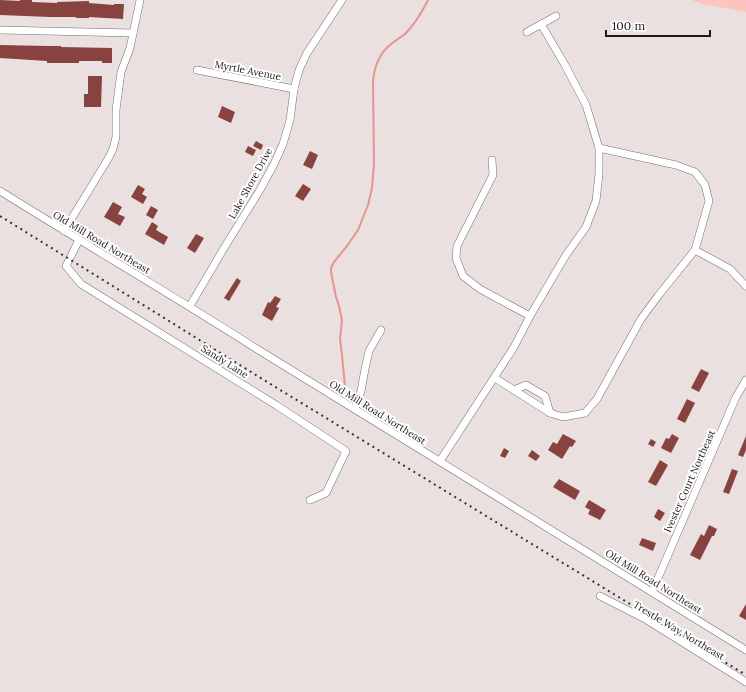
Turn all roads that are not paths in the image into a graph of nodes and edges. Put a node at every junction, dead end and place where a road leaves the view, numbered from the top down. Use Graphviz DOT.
graph roads {
  1 [pos="140,0"];
  2 [pos="342,0"];
  3 [pos="556,16"];
  4 [pos="541,24"];
  5 [pos="0,30"];
  6 [pos="527,32"];
  7 [pos="133,33"];
  8 [pos="197,70"];
  9 [pos="294,89"];
  10 [pos="599,148"];
  11 [pos="492,160"];
  12 [pos="0,191"];
  13 [pos="64,230"];
  14 [pos="79,240"];
  15 [pos="695,250"];
  16 [pos="746,286"];
  17 [pos="190,306"];
  18 [pos="530,316"];
  19 [pos="381,330"];
  20 [pos="495,378"];
  21 [pos="746,380"];
  22 [pos="514,390"];
  23 [pos="355,409"];
  24 [pos="550,413"];
  25 [pos="440,461"];
  26 [pos="310,500"];
  27 [pos="652,592"];
  28 [pos="600,596"];
  29 [pos="746,650"];
  30 [pos="746,682"];
  1 -- 7 [label="street"];
  2 -- 9 [label="street, Lake Shore Drive"];
  3 -- 4 [label="street"];
  4 -- 6 [label="street"];
  4 -- 10 [label="street"];
  5 -- 7 [label="street"];
  7 -- 13 [label="street"];
  8 -- 9 [label="street, Myrtle Avenue"];
  9 -- 17 [label="street, Lake Shore Drive"];
  10 -- 15 [label="street"];
  10 -- 18 [label="street"];
  11 -- 18 [label="street"];
  12 -- 13 [label="street, Old Mill Road Northeast"];
  13 -- 14 [label="street, Old Mill Road Northeast"];
  14 -- 17 [label="street, Old Mill Road Northeast"];
  14 -- 26 [label="street, Sandy Lane"];
  15 -- 16 [label="street"];
  15 -- 24 [label="street"];
  17 -- 23 [label="street, Old Mill Road Northeast"];
  18 -- 20 [label="street"];
  19 -- 23 [label="street"];
  20 -- 22 [label="street"];
  20 -- 25 [label="street"];
  21 -- 27 [label="street, Ivester Court Northeast"];
  22 -- 24 [label="street"];
  22 -- 24 [label="street"];
  23 -- 25 [label="street, Old Mill Road Northeast"];
  25 -- 27 [label="street, Old Mill Road Northeast"];
  27 -- 29 [label="street, Old Mill Road Northeast"];
  28 -- 30 [label="street, Trestle Way Northeast"];
}
